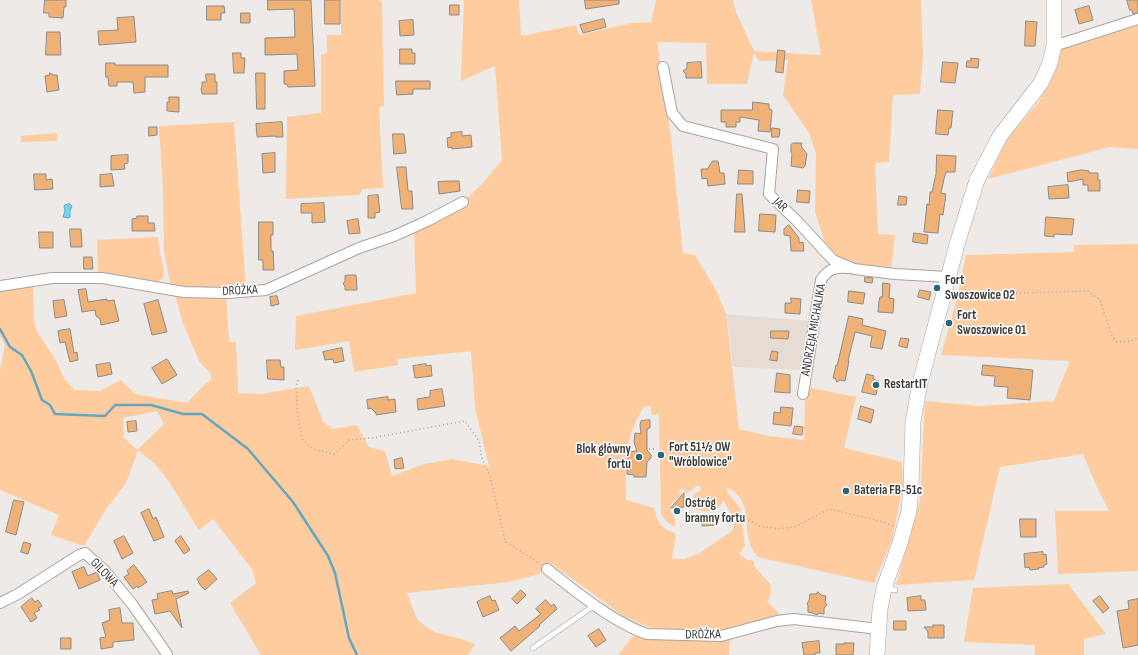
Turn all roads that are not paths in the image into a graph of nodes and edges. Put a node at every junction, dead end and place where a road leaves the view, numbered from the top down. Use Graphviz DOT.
graph roads {
  1 [pos="1054,0"];
  2 [pos="1138,19"];
  3 [pos="1054,46"];
  4 [pos="663,67"];
  5 [pos="463,202"];
  6 [pos="854,269"];
  7 [pos="948,277"];
  8 [pos="0,286"];
  9 [pos="803,394"];
  10 [pos="547,569"];
  11 [pos="0,603"];
  12 [pos="596,605"];
  13 [pos="878,629"];
  14 [pos="533,648"];
  15 [pos="167,654"];
  16 [pos="877,655"];
  1 -- 3 [label="street"];
  2 -- 3 [label="street"];
  3 -- 7 [label="street"];
  4 -- 6 [label="street, JAR"];
  5 -- 8 [label="street, DRÓŻKA"];
  6 -- 7 [label="street, JAR"];
  6 -- 9 [label="street, ANDRZEJA MICHALIKA"];
  7 -- 13 [label="street"];
  10 -- 12 [label="street, DRÓŻKA"];
  11 -- 15 [label="street, GILOWA"];
  12 -- 13 [label="street, DRÓŻKA"];
  12 -- 14 [label="lane"];
  13 -- 16 [label="street"];
}
